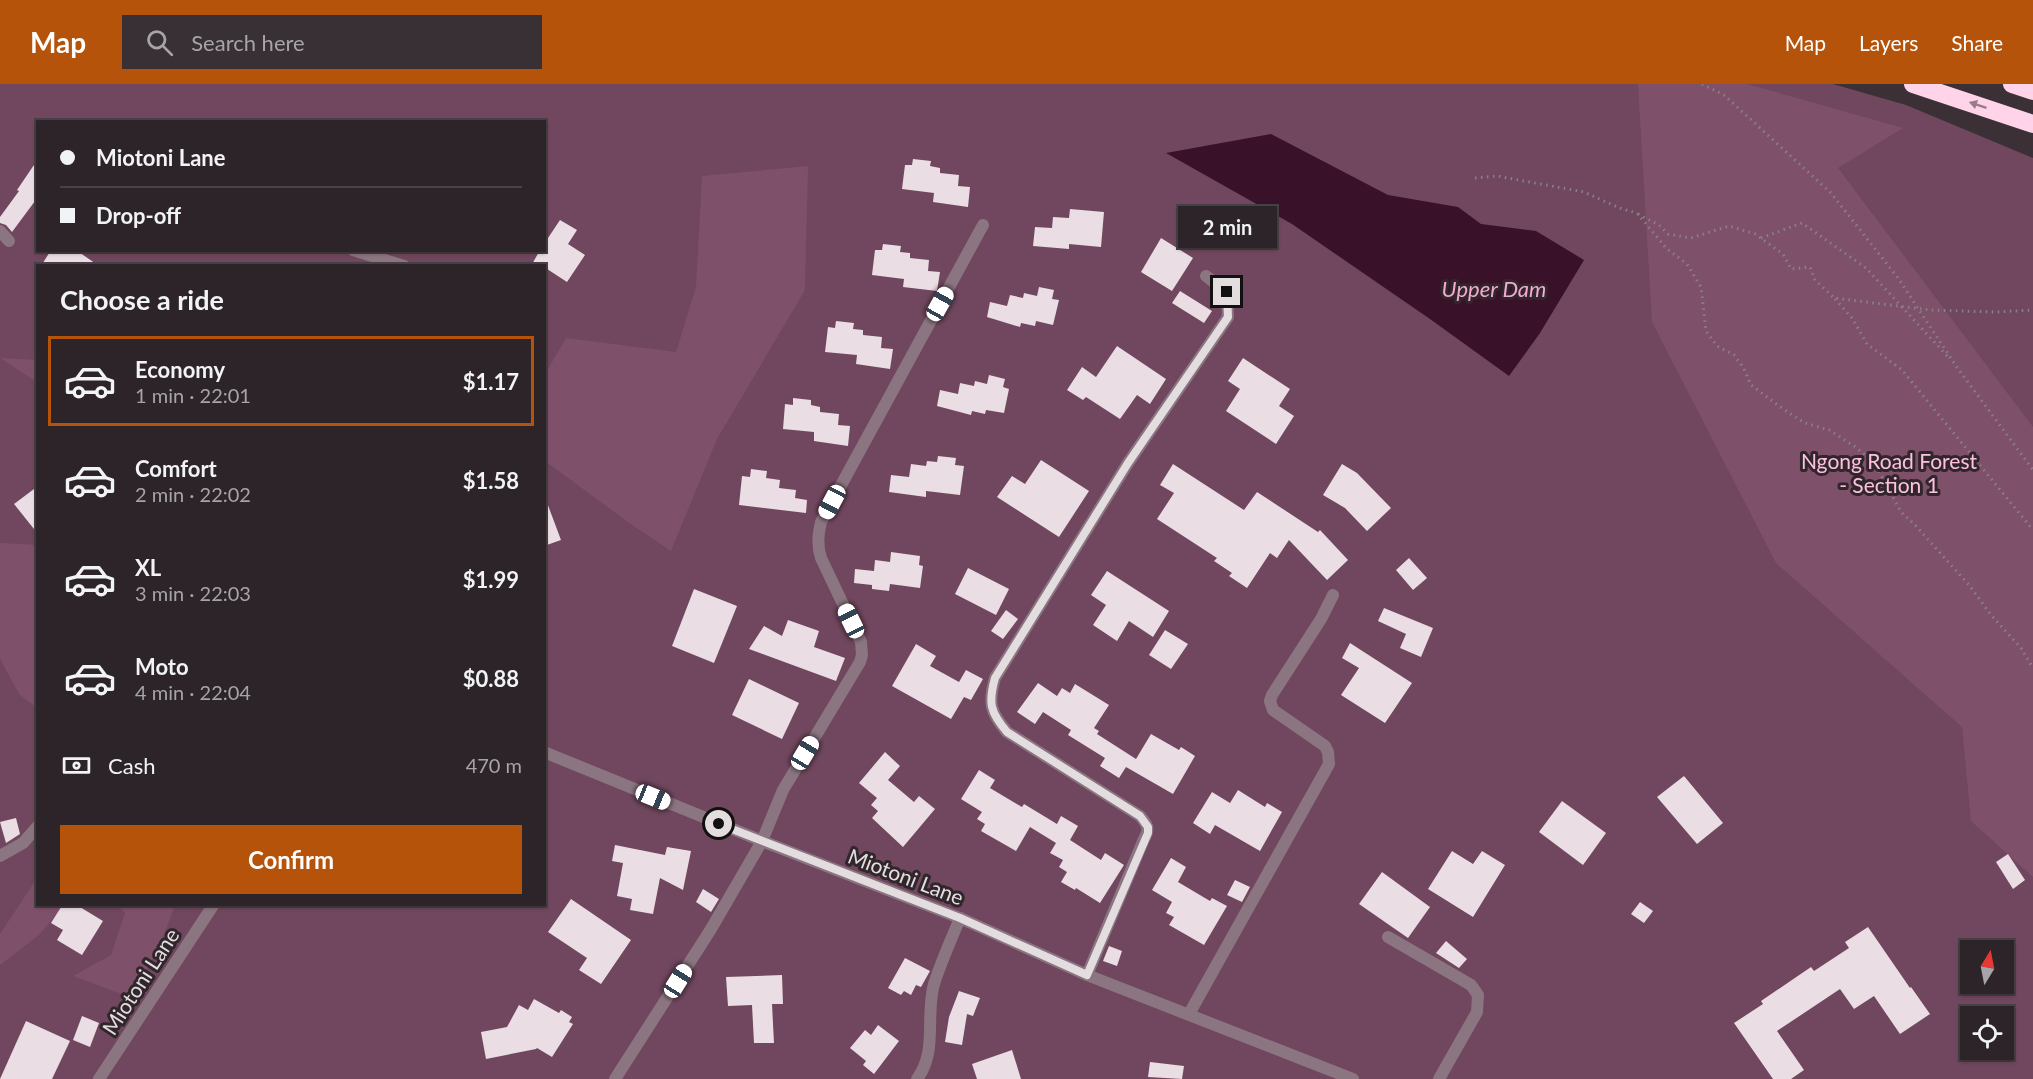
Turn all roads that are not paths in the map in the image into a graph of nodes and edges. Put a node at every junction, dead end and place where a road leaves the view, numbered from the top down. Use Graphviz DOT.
graph roads {
  1 [pos="1913,84"];
  2 [pos="2012,84"];
  3 [pos="2033,91"];
  4 [pos="2033,124"];
  5 [pos="983,225"];
  6 [pos="359,252"];
  7 [pos="398,264"];
  8 [pos="1206,276"];
  9 [pos="1334,595"];
  10 [pos="546,753"];
  11 [pos="36,828"];
  12 [pos="762,842"];
  13 [pos="0,856"];
  14 [pos="213,906"];
  15 [pos="960,918"];
  16 [pos="1388,938"];
  17 [pos="1087,975"];
  18 [pos="1189,1014"];
  19 [pos="99,1079"];
  20 [pos="615,1079"];
  21 [pos="917,1079"];
  22 [pos="1353,1079"];
  23 [pos="1439,1079"];
  4 -- 1 [label="highway, one-way"];
  2 -- 3 [label="highway"];
  5 -- 12 [label="street"];
  6 -- 7 [label="street"];
  8 -- 17 [label="street"];
  9 -- 18 [label="street"];
  10 -- 12 [label="street, Miotoni Lane"];
  11 -- 13 [label="street"];
  12 -- 15 [label="street, Miotoni Lane"];
  12 -- 20 [label="street"];
  14 -- 19 [label="street, Miotoni Lane"];
  15 -- 17 [label="street, Miotoni Lane"];
  15 -- 21 [label="street"];
  16 -- 23 [label="street"];
  17 -- 18 [label="street, Miotoni Lane"];
  18 -- 22 [label="street, Miotoni Lane"];
}
